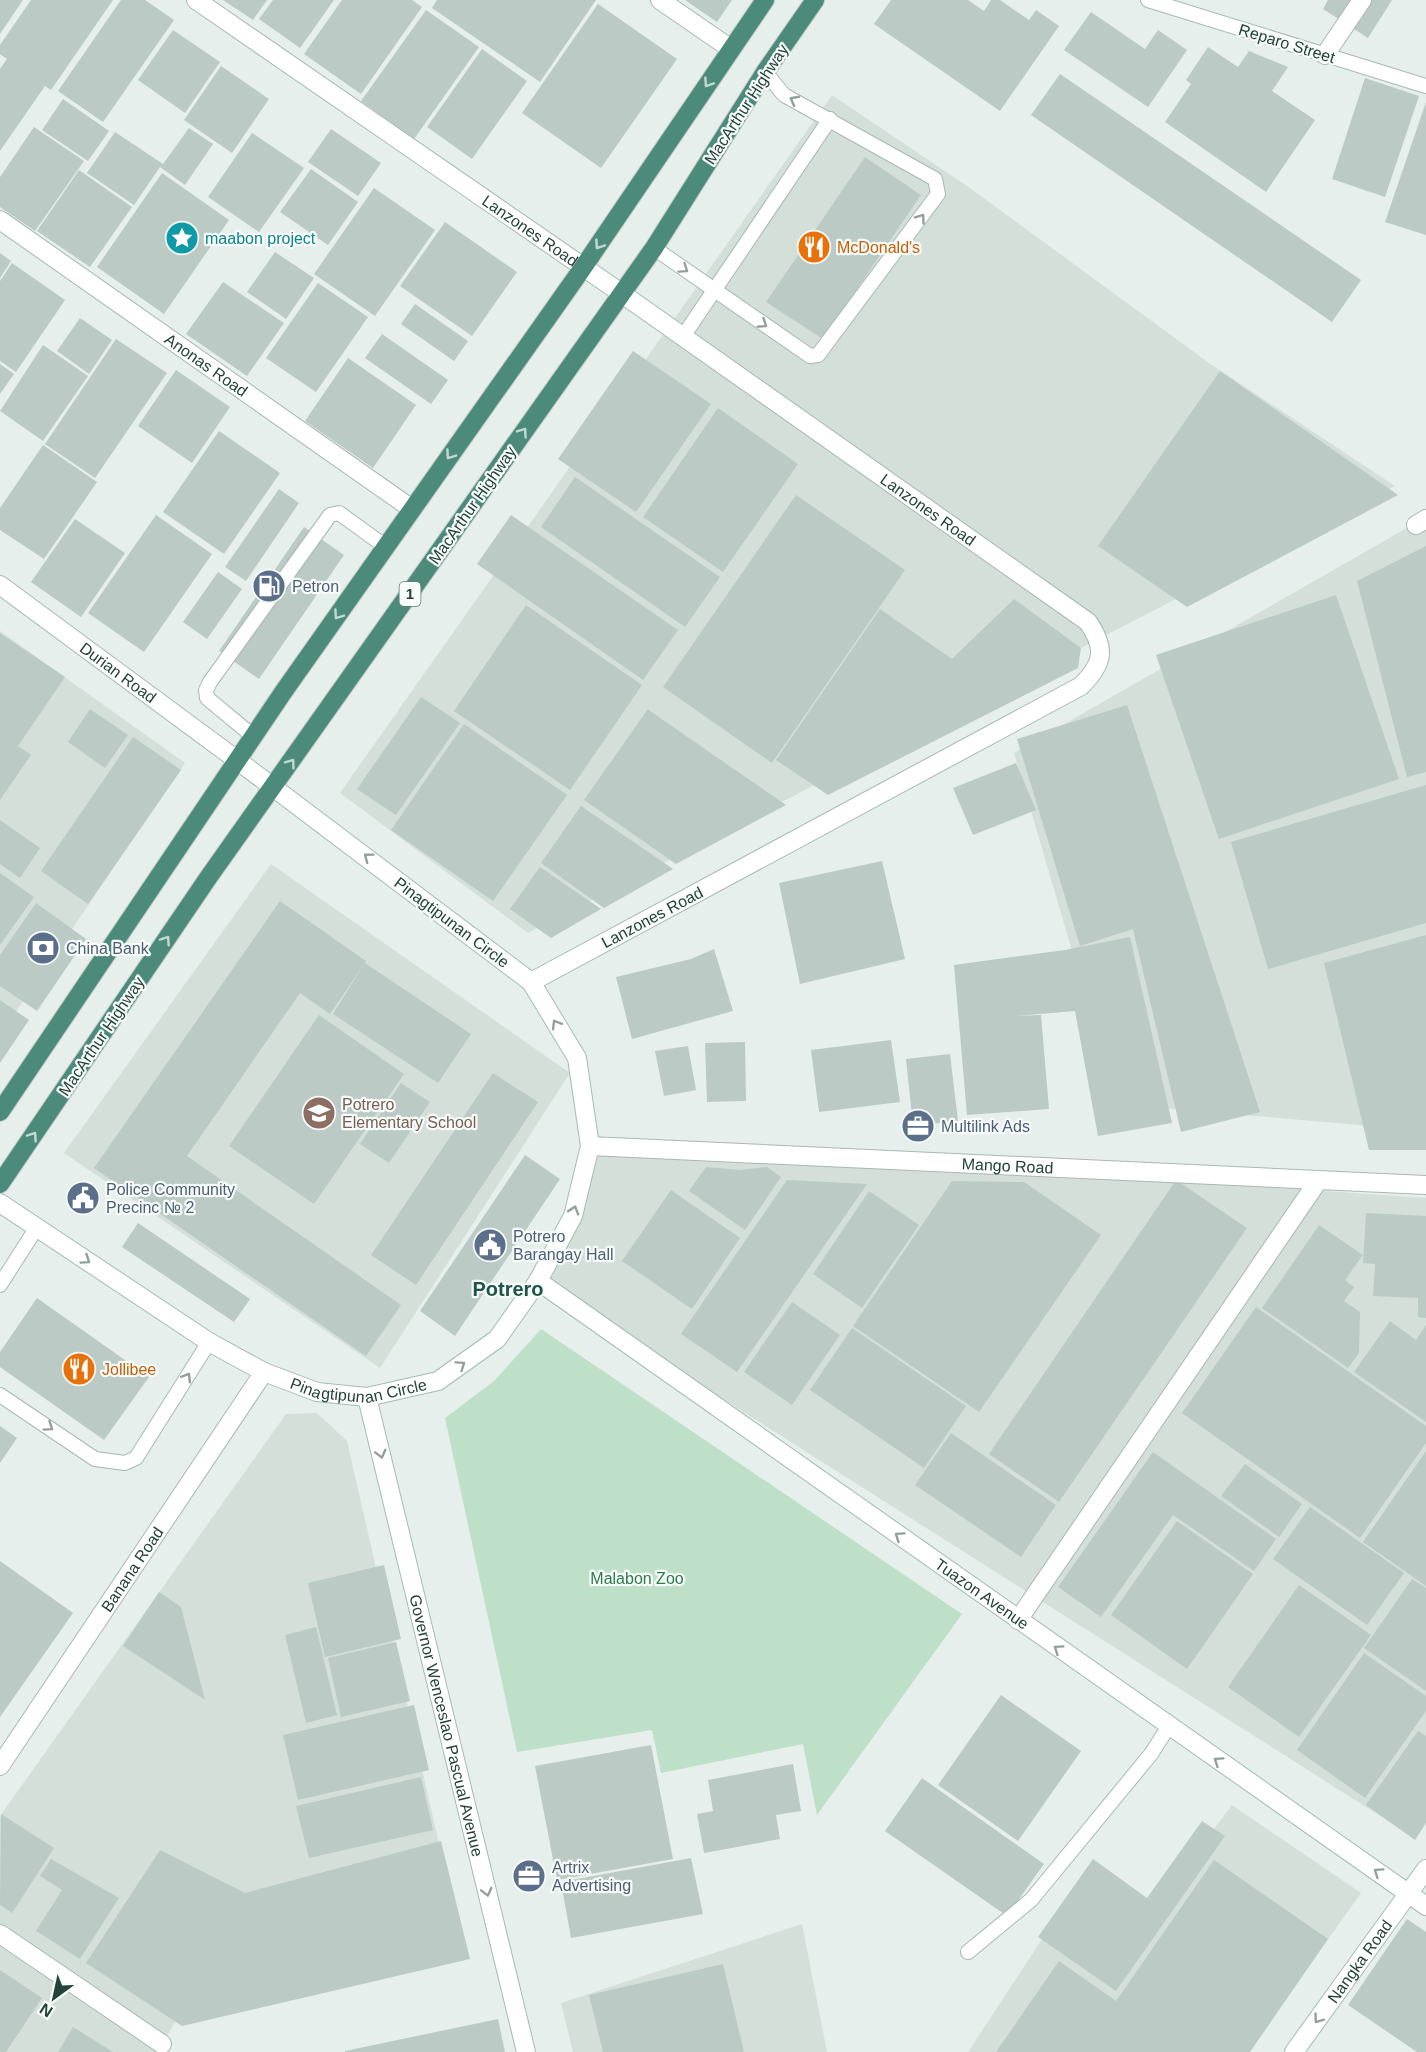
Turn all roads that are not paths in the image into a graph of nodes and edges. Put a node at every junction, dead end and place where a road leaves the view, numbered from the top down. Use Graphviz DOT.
graph roads {
  1 [pos="196,0"];
  2 [pos="660,0"];
  3 [pos="765,0"];
  4 [pos="815,0"];
  5 [pos="1148,0"];
  6 [pos="1362,0"];
  7 [pos="731,49"];
  8 [pos="1325,55"];
  9 [pos="765,72"];
  10 [pos="1426,86"];
  11 [pos="830,119"];
  12 [pos="0,220"];
  13 [pos="654,248"];
  14 [pos="582,269"];
  15 [pos="715,291"];
  16 [pos="621,293"];
  17 [pos="682,339"];
  18 [pos="412,509"];
  19 [pos="386,547"];
  20 [pos="0,585"];
  21 [pos="253,736"];
  22 [pos="237,760"];
  23 [pos="274,786"];
  24 [pos="531,982"];
  25 [pos="0,1112"];
  26 [pos="590,1146"];
  27 [pos="1318,1181"];
  28 [pos="0,1184"];
  29 [pos="1426,1185"];
  30 [pos="0,1203"];
  31 [pos="38,1227"];
  32 [pos="538,1281"];
  33 [pos="0,1285"];
  34 [pos="209,1342"];
  35 [pos="264,1372"];
  36 [pos="0,1395"];
  37 [pos="367,1397"];
  38 [pos="1018,1620"];
  39 [pos="1169,1726"];
  40 [pos="0,1766"];
  41 [pos="1426,1869"];
  42 [pos="1408,1894"];
  43 [pos="1426,1906"];
  44 [pos="0,1934"];
  45 [pos="968,1952"];
  46 [pos="164,2048"];
  47 [pos="526,2052"];
  48 [pos="1294,2052"];
  1 -- 14 [label="street, Lanzones Road"];
  2 -- 7 [label="street"];
  3 -- 7 [label="highway"];
  4 -- 9 [label="highway, MacArthur Highway / 1"];
  5 -- 8 [label="lane, Reparo Street"];
  6 -- 8 [label="street"];
  7 -- 14 [label="highway, one-way"];
  8 -- 10 [label="lane, Reparo Street"];
  11 -- 9 [label="lane, one-way"];
  9 -- 13 [label="highway, MacArthur Highway / 1"];
  11 -- 15 [label="lane"];
  15 -- 11 [label="lane, one-way"];
  12 -- 18 [label="street, Anonas Road"];
  13 -- 15 [label="lane, one-way"];
  13 -- 16 [label="highway, MacArthur Highway / 1"];
  14 -- 16 [label="street, Lanzones Road"];
  14 -- 18 [label="highway, one-way"];
  15 -- 17 [label="lane"];
  16 -- 17 [label="street, Lanzones Road"];
  23 -- 16 [label="highway, MacArthur Highway / 1, one-way"];
  17 -- 24 [label="street, Lanzones Road"];
  18 -- 19 [label="highway"];
  19 -- 21 [label="highway, one-way"];
  19 -- 21 [label="lane"];
  20 -- 22 [label="street, Durian Road"];
  21 -- 22 [label="highway"];
  22 -- 23 [label="street, Pinagtipunan Circle"];
  22 -- 25 [label="highway"];
  24 -- 23 [label="street, Pinagtipunan Circle, one-way"];
  28 -- 23 [label="highway, MacArthur Highway / 1, one-way"];
  26 -- 24 [label="street, Pinagtipunan Circle, one-way"];
  26 -- 27 [label="street, Mango Road"];
  32 -- 26 [label="street, Pinagtipunan Circle, one-way"];
  27 -- 29 [label="street, Mango Road"];
  27 -- 38 [label="street"];
  30 -- 31 [label="street, Pinagtipunan Circle"];
  31 -- 33 [label="lane"];
  31 -- 34 [label="street, Pinagtipunan Circle, one-way"];
  37 -- 32 [label="street, Pinagtipunan Circle, one-way"];
  38 -- 32 [label="street, Tuazon Avenue, one-way"];
  34 -- 35 [label="street, Pinagtipunan Circle"];
  36 -- 34 [label="lane, one-way"];
  35 -- 37 [label="street, Pinagtipunan Circle"];
  35 -- 40 [label="street, Banana Road"];
  37 -- 47 [label="street, Governor Wenceslao Pascual Avenue, one-way"];
  39 -- 38 [label="street, Tuazon Avenue, one-way"];
  42 -- 39 [label="street, Tuazon Avenue, one-way"];
  39 -- 45 [label="lane"];
  41 -- 42 [label="street, Nangka Road"];
  42 -- 43 [label="street, Tuazon Avenue"];
  42 -- 48 [label="street, Nangka Road, one-way"];
  44 -- 46 [label="street"];
}
